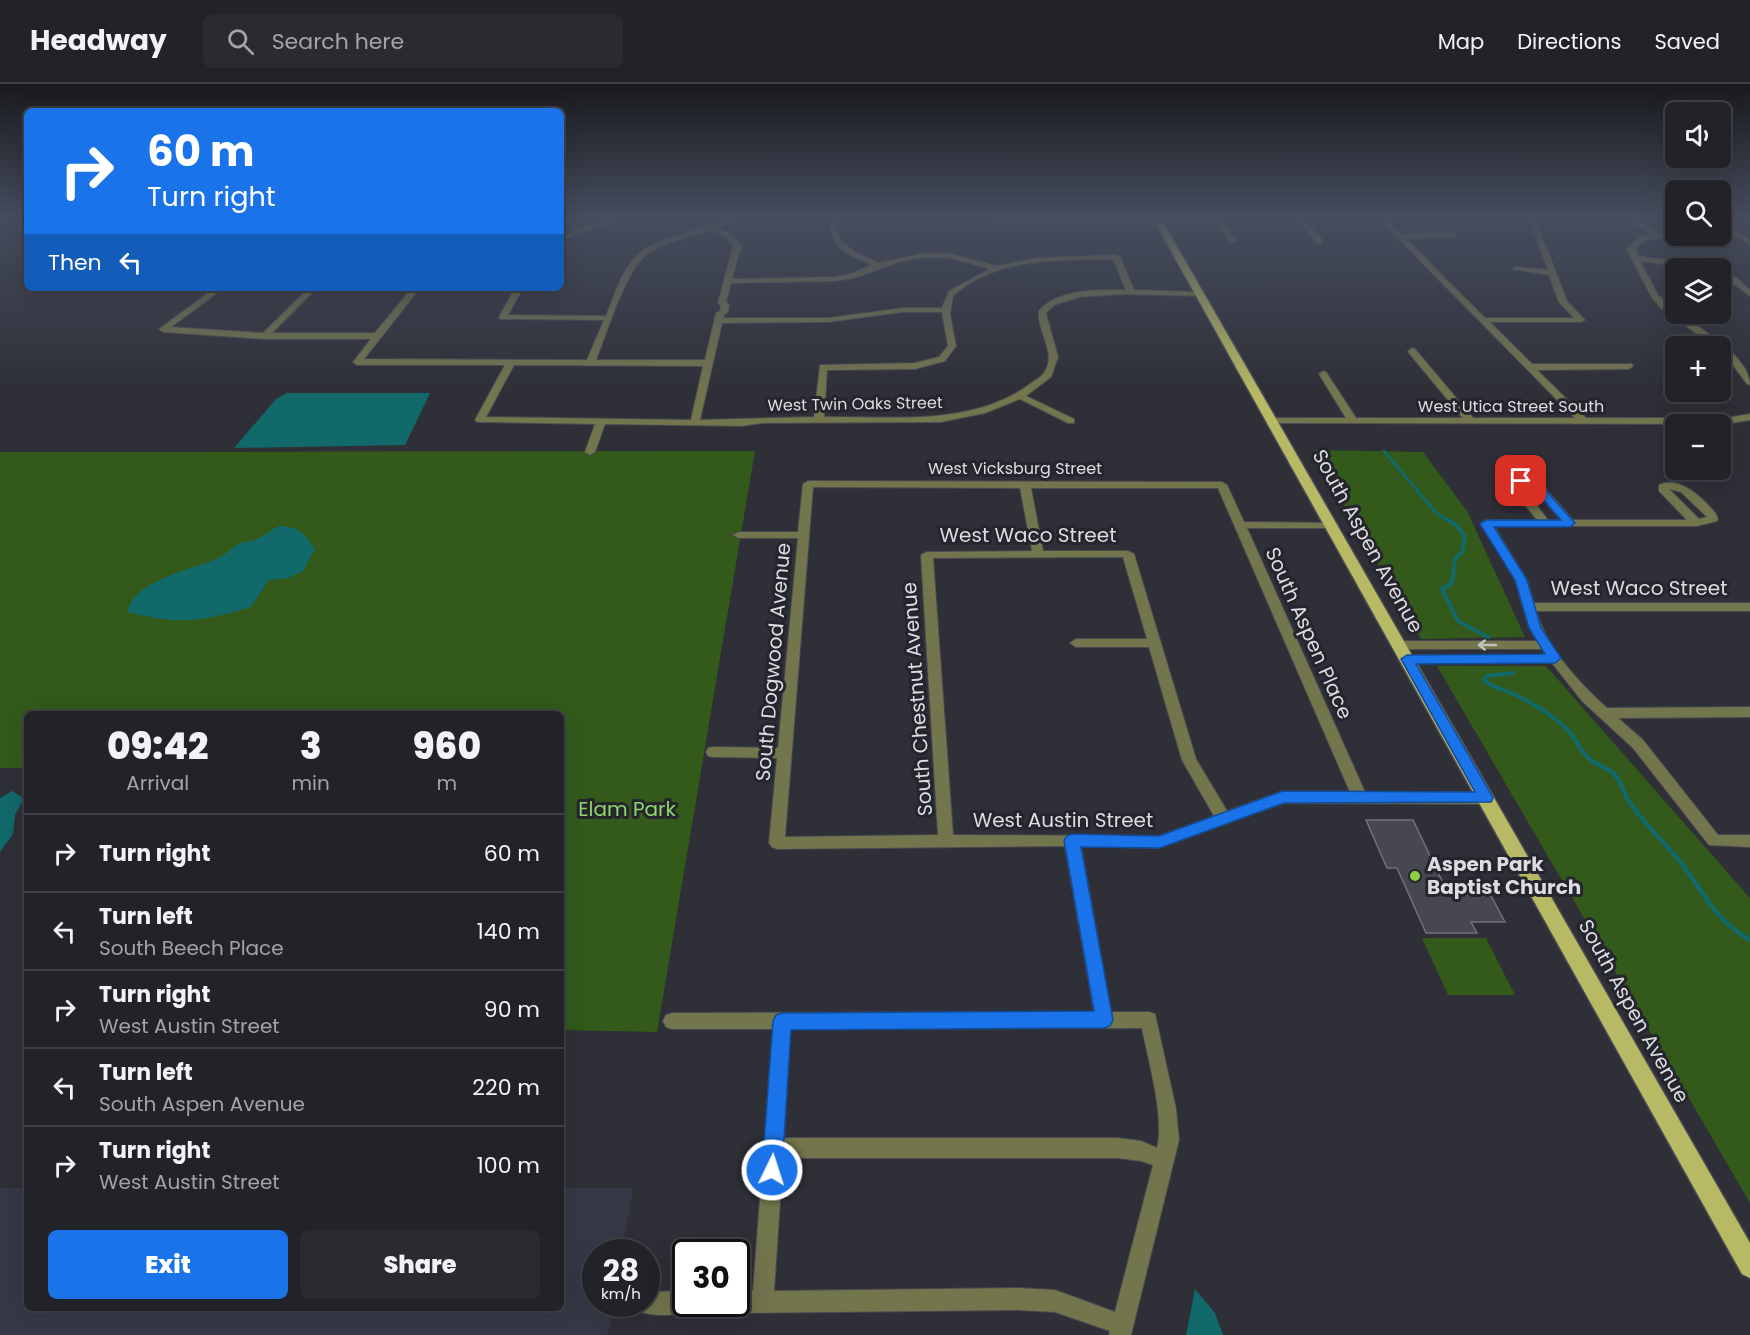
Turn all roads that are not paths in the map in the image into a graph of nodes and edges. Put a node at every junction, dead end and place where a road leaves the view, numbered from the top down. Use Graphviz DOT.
graph roads {
  1 [pos="626,275"];
  2 [pos="729,275"];
  3 [pos="853,275"];
  4 [pos="980,275"];
  5 [pos="1124,275"];
  6 [pos="1190,275"];
  7 [pos="1439,275"];
  8 [pos="1553,275"];
  9 [pos="1644,275"];
  10 [pos="1731,279"];
  11 [pos="728,281"];
  12 [pos="216,291"];
  13 [pos="310,291"];
  14 [pos="414,291"];
  15 [pos="517,291"];
  16 [pos="1132,294"];
  17 [pos="1200,294"];
  18 [pos="1750,294"];
  19 [pos="945,310"];
  20 [pos="719,317"];
  21 [pos="609,318"];
  22 [pos="1483,320"];
  23 [pos="265,336"];
  24 [pos="377,336"];
  25 [pos="1412,351"];
  26 [pos="591,362"];
  27 [pos="511,363"];
  28 [pos="708,363"];
  29 [pos="1629,366"];
  30 [pos="1530,367"];
  31 [pos="1323,374"];
  32 [pos="1750,382"];
  33 [pos="1020,396"];
  34 [pos="1750,417"];
  35 [pos="819,420"];
  36 [pos="1071,420"];
  37 [pos="695,421"];
  38 [pos="1273,421"];
  39 [pos="1353,421"];
  40 [pos="1470,421"];
  41 [pos="1583,421"];
  42 [pos="601,422"];
  43 [pos="590,452"];
  44 [pos="808,484"];
  45 [pos="1025,484"];
  46 [pos="1222,485"];
  47 [pos="1545,523"];
  48 [pos="1570,523"];
  49 [pos="1697,523"];
  50 [pos="1240,525"];
  51 [pos="1332,525"];
  52 [pos="739,535"];
  53 [pos="803,536"];
  54 [pos="1038,554"];
  55 [pos="927,555"];
  56 [pos="1528,607"];
  57 [pos="1750,607"];
  58 [pos="1076,643"];
  59 [pos="1156,643"];
  60 [pos="1399,645"];
  61 [pos="1545,645"];
  62 [pos="1555,658"];
  63 [pos="1407,659"];
  64 [pos="1750,712"];
  65 [pos="1603,713"];
  66 [pos="713,752"];
  67 [pos="784,753"];
  68 [pos="1360,797"];
  69 [pos="1486,798"];
  70 [pos="1224,819"];
  71 [pos="1072,840"];
  72 [pos="946,841"];
  73 [pos="1750,841"];
  74 [pos="777,843"];
  75 [pos="1104,1020"];
  76 [pos="672,1021"];
  77 [pos="782,1021"];
  78 [pos="774,1148"];
  79 [pos="1164,1160"];
  80 [pos="1750,1266"];
  81 [pos="750,1302"];
  82 [pos="763,1302"];
  83 [pos="1121,1330"];
  1 -- 21 [label="street"];
  2 -- 11 [label="street"];
  3 -- 11 [label="street"];
  4 -- 19 [label="street"];
  5 -- 16 [label="street"];
  6 -- 17 [label="main road, South Aspen Avenue"];
  7 -- 22 [label="street"];
  8 -- 22 [label="street"];
  9 -- 32 [label="street"];
  10 -- 18 [label="street"];
  11 -- 20 [label="street"];
  12 -- 23 [label="street"];
  13 -- 23 [label="street"];
  14 -- 24 [label="street"];
  15 -- 21 [label="street"];
  16 -- 17 [label="street, West Twin Oaks Street"];
  16 -- 33 [label="street, West Twin Oaks Street"];
  17 -- 38 [label="main road, South Aspen Avenue"];
  19 -- 20 [label="street"];
  19 -- 35 [label="street"];
  20 -- 28 [label="street"];
  21 -- 26 [label="street"];
  22 -- 30 [label="street"];
  23 -- 24 [label="street"];
  24 -- 27 [label="street"];
  25 -- 40 [label="street"];
  26 -- 27 [label="street"];
  26 -- 28 [label="street"];
  27 -- 42 [label="street, West Twin Oaks Street"];
  28 -- 37 [label="street"];
  29 -- 30 [label="street"];
  30 -- 41 [label="street"];
  31 -- 39 [label="street"];
  33 -- 35 [label="street, West Twin Oaks Street"];
  33 -- 36 [label="street"];
  34 -- 41 [label="street, West Utica Street South"];
  35 -- 37 [label="street, West Twin Oaks Street"];
  37 -- 42 [label="street, West Twin Oaks Street"];
  38 -- 39 [label="street, West Utica Street South"];
  38 -- 51 [label="main road, South Aspen Avenue"];
  39 -- 40 [label="street, West Utica Street South"];
  40 -- 41 [label="street, West Utica Street South"];
  42 -- 43 [label="street"];
  44 -- 45 [label="street, West Vicksburg Street"];
  44 -- 53 [label="street, South Dogwood Avenue"];
  45 -- 46 [label="street, West Vicksburg Street"];
  45 -- 54 [label="street"];
  46 -- 50 [label="street, South Aspen Place"];
  47 -- 48 [label="street"];
  47 -- 48 [label="street"];
  47 -- 56 [label="street"];
  48 -- 49 [label="street"];
  50 -- 51 [label="street"];
  50 -- 68 [label="street, South Aspen Place"];
  51 -- 60 [label="main road, South Aspen Avenue"];
  52 -- 53 [label="street"];
  53 -- 67 [label="street, South Dogwood Avenue"];
  54 -- 55 [label="street, West Waco Street"];
  54 -- 59 [label="street, West Waco Street"];
  55 -- 72 [label="street, South Chestnut Avenue"];
  56 -- 57 [label="street, West Waco Street"];
  56 -- 61 [label="street"];
  58 -- 59 [label="street"];
  59 -- 70 [label="street"];
  61 -- 60 [label="street, one-way"];
  60 -- 63 [label="main road, South Aspen Avenue"];
  61 -- 62 [label="street"];
  62 -- 63 [label="street"];
  62 -- 65 [label="street"];
  63 -- 69 [label="main road, South Aspen Avenue"];
  64 -- 65 [label="street"];
  65 -- 73 [label="street"];
  66 -- 67 [label="street"];
  67 -- 74 [label="street, South Dogwood Avenue"];
  68 -- 69 [label="street, West Austin Street"];
  68 -- 70 [label="street, West Austin Street"];
  69 -- 80 [label="main road, South Aspen Avenue"];
  70 -- 71 [label="street, West Austin Street"];
  71 -- 72 [label="street, West Austin Street"];
  71 -- 75 [label="street"];
  72 -- 74 [label="street, West Austin Street"];
  75 -- 77 [label="street"];
  75 -- 79 [label="street"];
  76 -- 77 [label="street"];
  77 -- 78 [label="street"];
  78 -- 79 [label="street"];
  78 -- 82 [label="street"];
  79 -- 83 [label="street"];
  81 -- 82 [label="street"];
  82 -- 83 [label="street"];
}
